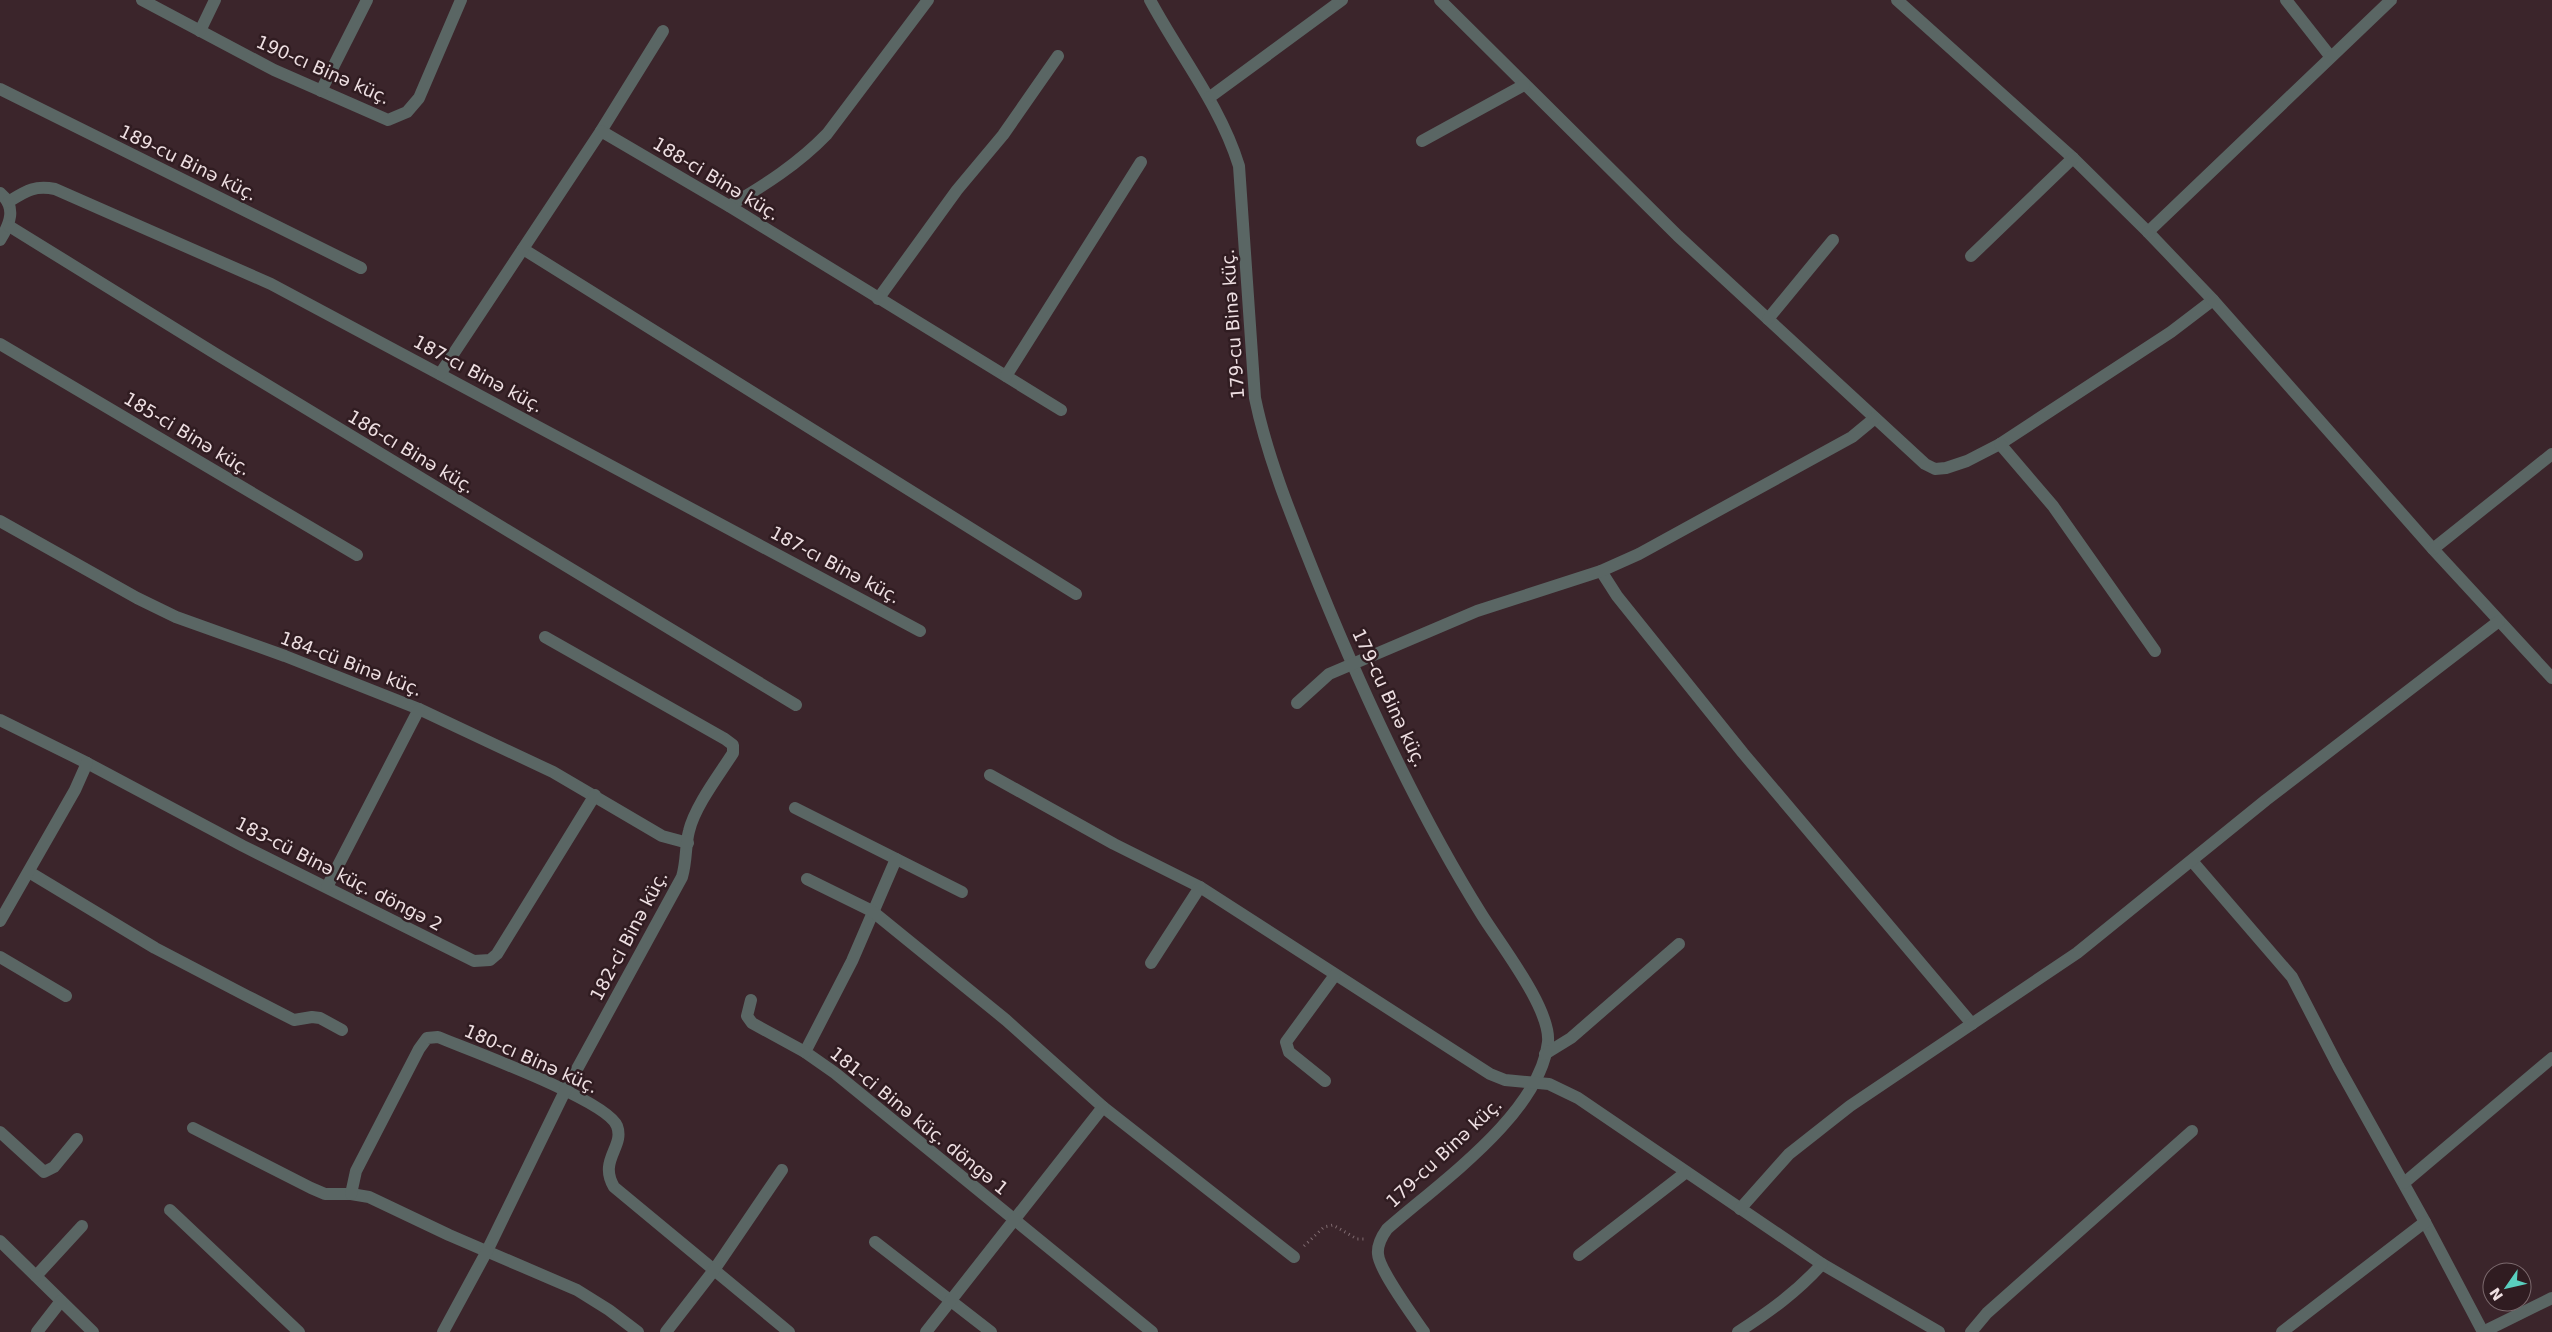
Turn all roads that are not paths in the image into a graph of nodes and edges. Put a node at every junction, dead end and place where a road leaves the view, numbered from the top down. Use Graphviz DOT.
graph roads {
  1 [pos="142,0"];
  2 [pos="216,0"];
  3 [pos="367,0"];
  4 [pos="461,0"];
  5 [pos="928,0"];
  6 [pos="1150,0"];
  7 [pos="1342,0"];
  8 [pos="1440,0"];
  9 [pos="1897,0"];
  10 [pos="2286,0"];
  11 [pos="2392,0"];
  12 [pos="200,31"];
  13 [pos="663,31"];
  14 [pos="1058,56"];
  15 [pos="2330,56"];
  16 [pos="1524,85"];
  17 [pos="0,89"];
  18 [pos="321,91"];
  19 [pos="1210,97"];
  20 [pos="601,131"];
  21 [pos="1422,141"];
  22 [pos="2073,158"];
  23 [pos="1141,162"];
  24 [pos="4,197"];
  25 [pos="729,206"];
  26 [pos="9,226"];
  27 [pos="2148,232"];
  28 [pos="0,240"];
  29 [pos="1832,240"];
  30 [pos="523,249"];
  31 [pos="1972,256"];
  32 [pos="360,268"];
  33 [pos="878,299"];
  34 [pos="2213,300"];
  35 [pos="1768,319"];
  36 [pos="0,344"];
  37 [pos="440,374"];
  38 [pos="1006,376"];
  39 [pos="1061,410"];
  40 [pos="1875,418"];
  41 [pos="2000,444"];
  42 [pos="2552,454"];
  43 [pos="1,523"];
  44 [pos="2434,549"];
  45 [pos="357,555"];
  46 [pos="1601,571"];
  47 [pos="1076,594"];
  48 [pos="2499,621"];
  49 [pos="920,631"];
  50 [pos="545,637"];
  51 [pos="2155,651"];
  52 [pos="1352,665"];
  53 [pos="2552,678"];
  54 [pos="1297,703"];
  55 [pos="796,705"];
  56 [pos="419,709"];
  57 [pos="0,720"];
  58 [pos="87,763"];
  59 [pos="990,775"];
  60 [pos="595,795"];
  61 [pos="795,808"];
  62 [pos="688,844"];
  63 [pos="896,859"];
  64 [pos="2192,861"];
  65 [pos="29,872"];
  66 [pos="807,879"];
  67 [pos="327,887"];
  68 [pos="1200,888"];
  69 [pos="962,892"];
  70 [pos="872,911"];
  71 [pos="0,921"];
  72 [pos="1679,944"];
  73 [pos="0,957"];
  74 [pos="1151,964"];
  75 [pos="1335,975"];
  76 [pos="66,996"];
  77 [pos="751,1000"];
  78 [pos="1972,1024"];
  79 [pos="342,1030"];
  80 [pos="805,1052"];
  81 [pos="1545,1054"];
  82 [pos="2552,1058"];
  83 [pos="1325,1081"];
  84 [pos="1535,1084"];
  85 [pos="565,1091"];
  86 [pos="1103,1107"];
  87 [pos="193,1128"];
  88 [pos="2192,1131"];
  89 [pos="0,1132"];
  90 [pos="77,1139"];
  91 [pos="782,1170"];
  92 [pos="1685,1173"];
  93 [pos="2404,1183"];
  94 [pos="351,1194"];
  95 [pos="1740,1209"];
  96 [pos="170,1210"];
  97 [pos="1014,1221"];
  98 [pos="2425,1222"];
  99 [pos="82,1226"];
  100 [pos="0,1241"];
  101 [pos="875,1242"];
  102 [pos="487,1251"];
  103 [pos="1579,1255"];
  104 [pos="1294,1257"];
  105 [pos="1822,1264"];
  106 [pos="714,1270"];
  107 [pos="36,1276"];
  108 [pos="2552,1298"];
  109 [pos="61,1301"];
  110 [pos="951,1301"];
  111 [pos="36,1332"];
  112 [pos="93,1332"];
  113 [pos="299,1332"];
  114 [pos="443,1332"];
  115 [pos="638,1332"];
  116 [pos="666,1332"];
  117 [pos="789,1332"];
  118 [pos="926,1332"];
  119 [pos="991,1332"];
  120 [pos="1152,1332"];
  121 [pos="1424,1332"];
  122 [pos="1738,1332"];
  123 [pos="1938,1332"];
  124 [pos="1971,1332"];
  125 [pos="2282,1332"];
  126 [pos="2483,1332"];
  1 -- 12 [label="street, 190-cı Binə küç."];
  2 -- 12 [label="street"];
  3 -- 18 [label="street"];
  4 -- 18 [label="street, 190-cı Binə küç."];
  5 -- 25 [label="street"];
  6 -- 19 [label="street, 179-cu Binə küç."];
  7 -- 19 [label="street"];
  8 -- 16 [label="street"];
  9 -- 22 [label="street"];
  10 -- 15 [label="street"];
  11 -- 15 [label="street"];
  12 -- 18 [label="street, 190-cı Binə küç."];
  13 -- 20 [label="street"];
  14 -- 33 [label="street"];
  15 -- 27 [label="street"];
  16 -- 21 [label="street"];
  16 -- 35 [label="street"];
  17 -- 32 [label="street, 189-cu Binə küç."];
  19 -- 52 [label="street, 179-cu Binə küç."];
  20 -- 25 [label="street, 188-ci Binə küç."];
  20 -- 30 [label="street"];
  22 -- 27 [label="street"];
  22 -- 31 [label="street"];
  23 -- 38 [label="street"];
  24 -- 26 [label="street"];
  24 -- 37 [label="street, 187-cı Binə küç."];
  25 -- 33 [label="street, 188-ci Binə küç."];
  26 -- 28 [label="street"];
  26 -- 55 [label="street, 186-cı Binə küç."];
  27 -- 34 [label="street"];
  29 -- 35 [label="street"];
  30 -- 37 [label="street"];
  30 -- 47 [label="street"];
  33 -- 38 [label="street, 188-ci Binə küç."];
  34 -- 41 [label="street"];
  34 -- 44 [label="street"];
  35 -- 40 [label="street"];
  36 -- 45 [label="street, 185-ci Binə küç."];
  37 -- 49 [label="street, 187-cı Binə küç."];
  38 -- 39 [label="street, 188-ci Binə küç."];
  40 -- 41 [label="street"];
  40 -- 46 [label="street"];
  41 -- 51 [label="street"];
  42 -- 44 [label="street"];
  43 -- 56 [label="street, 184-cü Binə küç."];
  44 -- 48 [label="street"];
  46 -- 52 [label="street"];
  46 -- 78 [label="street"];
  48 -- 53 [label="street"];
  48 -- 64 [label="street"];
  50 -- 62 [label="street, 182-ci Binə küç."];
  52 -- 54 [label="street"];
  52 -- 81 [label="street, 179-cu Binə küç."];
  56 -- 60 [label="street, 184-cü Binə küç."];
  56 -- 67 [label="street"];
  57 -- 58 [label="street, 183-cü Binə küç. döngə 2"];
  58 -- 65 [label="street"];
  58 -- 67 [label="street, 183-cü Binə küç. döngə 2"];
  59 -- 68 [label="street"];
  60 -- 62 [label="street, 184-cü Binə küç."];
  60 -- 67 [label="street, 183-cü Binə küç. döngə 2"];
  61 -- 63 [label="street"];
  62 -- 85 [label="street, 182-ci Binə küç."];
  63 -- 69 [label="street"];
  63 -- 70 [label="street, 181-ci Binə küç. döngə 1"];
  64 -- 78 [label="street"];
  64 -- 93 [label="street"];
  65 -- 71 [label="street"];
  65 -- 79 [label="street"];
  66 -- 70 [label="street"];
  68 -- 74 [label="street"];
  68 -- 75 [label="street"];
  70 -- 80 [label="street, 181-ci Binə küç. döngə 1"];
  70 -- 86 [label="street"];
  72 -- 81 [label="street"];
  73 -- 76 [label="street"];
  75 -- 83 [label="street"];
  75 -- 84 [label="street"];
  77 -- 80 [label="street"];
  78 -- 95 [label="street"];
  80 -- 97 [label="street, 181-ci Binə küç. döngə 1"];
  81 -- 84 [label="street, 179-cu Binə küç."];
  82 -- 93 [label="street"];
  84 -- 92 [label="street"];
  84 -- 121 [label="street, 179-cu Binə küç."];
  85 -- 94 [label="street, 180-cı Binə küç."];
  85 -- 102 [label="street, 182-ci Binə küç."];
  85 -- 106 [label="street, 180-cı Binə küç."];
  86 -- 97 [label="street"];
  86 -- 104 [label="street"];
  87 -- 94 [label="street"];
  88 -- 124 [label="street"];
  89 -- 90 [label="street"];
  91 -- 106 [label="street"];
  92 -- 95 [label="street"];
  92 -- 103 [label="street"];
  93 -- 98 [label="street"];
  94 -- 102 [label="street"];
  95 -- 105 [label="street"];
  96 -- 113 [label="street"];
  97 -- 110 [label="street"];
  97 -- 120 [label="street, 181-ci Binə küç. döngə 1"];
  98 -- 125 [label="street"];
  98 -- 126 [label="street"];
  99 -- 107 [label="street"];
  100 -- 107 [label="street"];
  101 -- 110 [label="street"];
  102 -- 114 [label="street, 182-ci Binə küç."];
  102 -- 115 [label="street"];
  105 -- 122 [label="street"];
  105 -- 123 [label="street"];
  106 -- 116 [label="street"];
  106 -- 117 [label="street, 180-cı Binə küç."];
  107 -- 109 [label="street"];
  108 -- 126 [label="street"];
  109 -- 111 [label="street"];
  109 -- 112 [label="street"];
  110 -- 118 [label="street"];
  110 -- 119 [label="street"];
}
